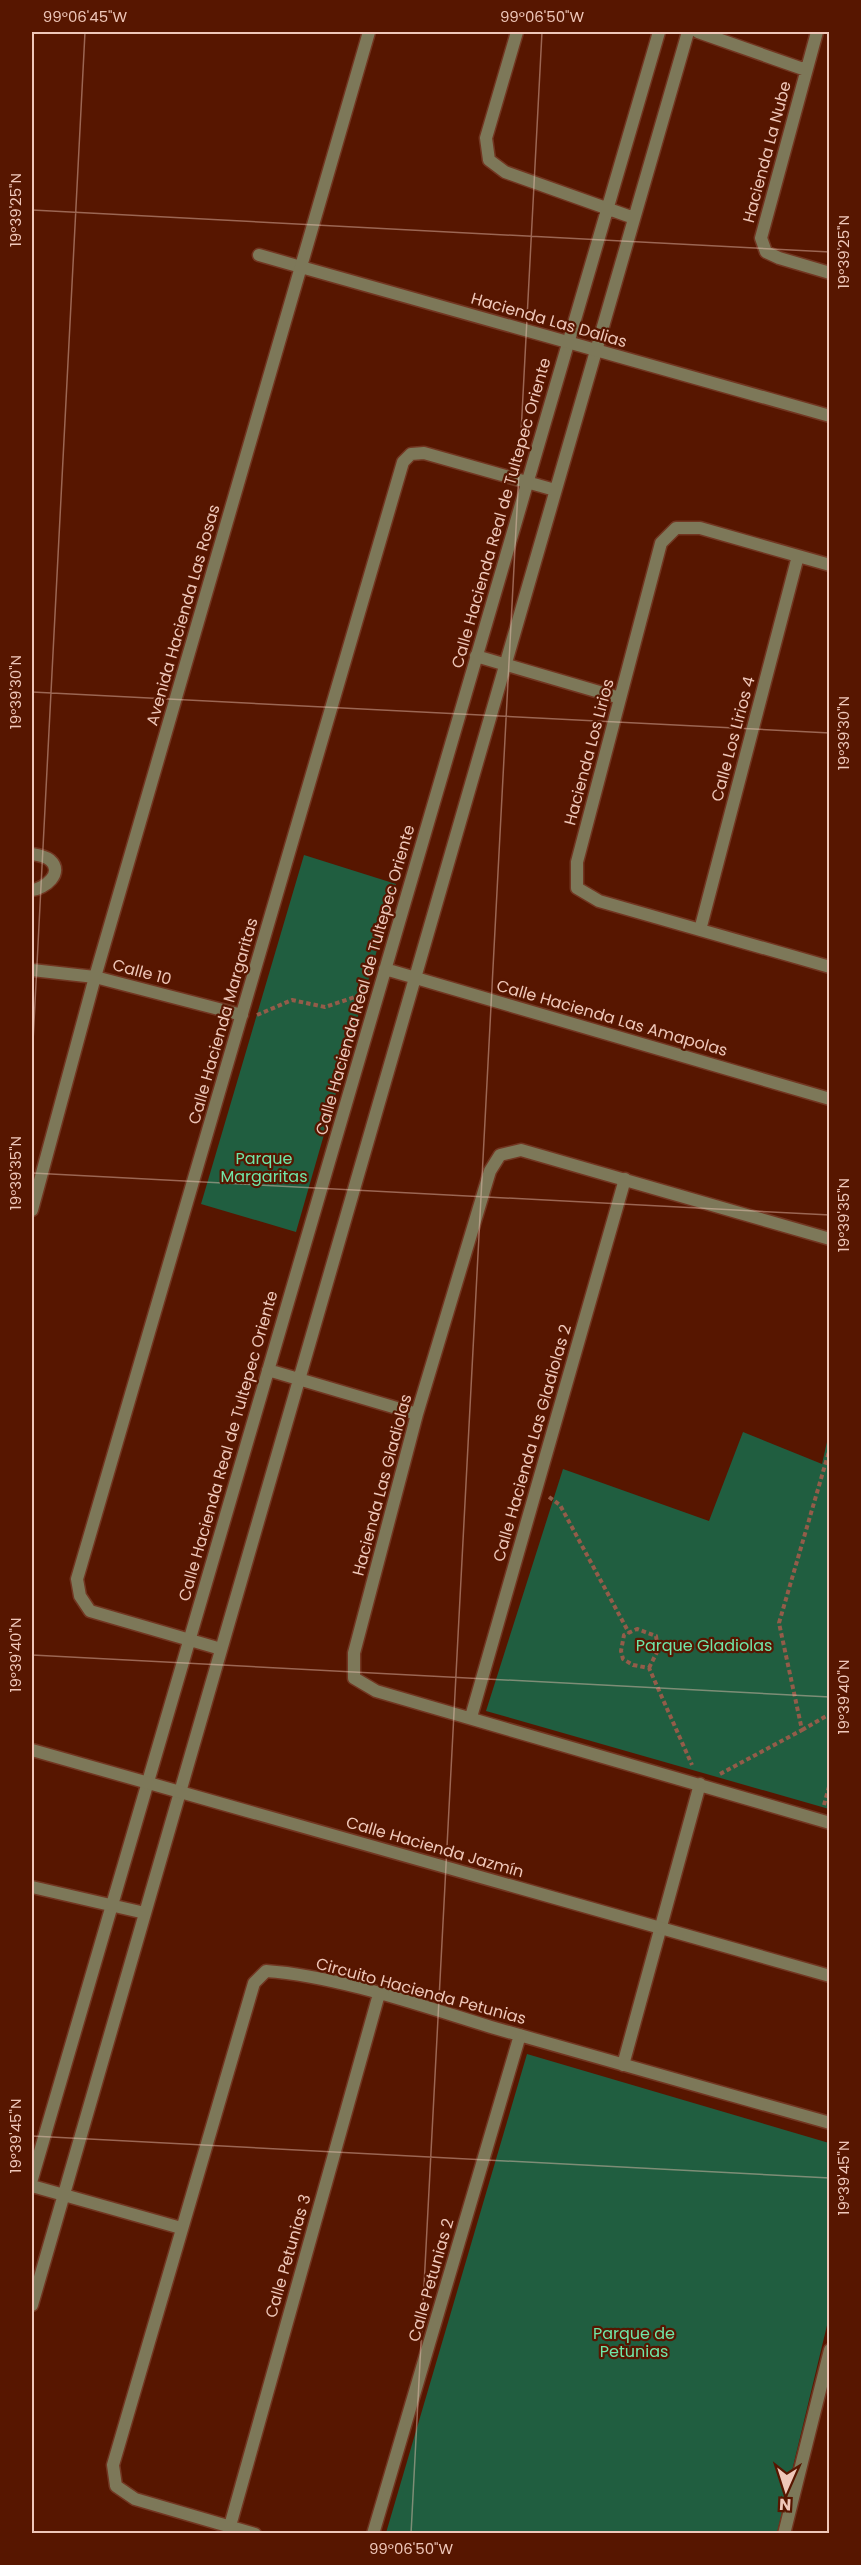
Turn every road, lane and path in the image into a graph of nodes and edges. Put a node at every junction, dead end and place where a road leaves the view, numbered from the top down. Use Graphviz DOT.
graph roads {
  1 [pos="369,32"];
  2 [pos="517,32"];
  3 [pos="659,32"];
  4 [pos="688,32"];
  5 [pos="698,32"];
  6 [pos="817,32"];
  7 [pos="806,70"];
  8 [pos="607,208"];
  9 [pos="634,218"];
  10 [pos="259,255"];
  11 [pos="301,267"];
  12 [pos="830,273"];
  13 [pos="568,342"];
  14 [pos="596,350"];
  15 [pos="830,416"];
  16 [pos="528,481"];
  17 [pos="555,490"];
  18 [pos="798,556"];
  19 [pos="830,565"];
  20 [pos="476,656"];
  21 [pos="505,664"];
  22 [pos="620,698"];
  23 [pos="32,854"];
  24 [pos="32,890"];
  25 [pos="700,930"];
  26 [pos="828,963"];
  27 [pos="385,969"];
  28 [pos="32,970"];
  29 [pos="95,977"];
  30 [pos="415,978"];
  31 [pos="379,990"];
  32 [pos="242,1015"];
  33 [pos="830,1099"];
  34 [pos="625,1179"];
  35 [pos="32,1210"];
  36 [pos="830,1239"];
  37 [pos="268,1370"];
  38 [pos="299,1379"];
  39 [pos="417,1414"];
  40 [pos="830,1448"];
  41 [pos="537,1486"];
  42 [pos="629,1633"];
  43 [pos="189,1639"];
  44 [pos="221,1649"];
  45 [pos="649,1668"];
  46 [pos="830,1714"];
  47 [pos="471,1717"];
  48 [pos="802,1730"];
  49 [pos="32,1750"];
  50 [pos="147,1783"];
  51 [pos="830,1783"];
  52 [pos="700,1784"];
  53 [pos="180,1792"];
  54 [pos="825,1821"];
  55 [pos="32,1887"];
  56 [pos="111,1905"];
  57 [pos="145,1913"];
  58 [pos="661,1929"];
  59 [pos="830,1977"];
  60 [pos="379,1994"];
  61 [pos="520,2035"];
  62 [pos="623,2065"];
  63 [pos="830,2123"];
  64 [pos="32,2179"];
  65 [pos="32,2186"];
  66 [pos="63,2194"];
  67 [pos="181,2228"];
  68 [pos="32,2305"];
  69 [pos="830,2350"];
  70 [pos="230,2526"];
  71 [pos="255,2534"];
  72 [pos="373,2534"];
  73 [pos="784,2534"];
  1 -- 11 [label="street, Avenida Hacienda Las Rosas"];
  2 -- 8 [label="street"];
  3 -- 8 [label="street, Calle Hacienda Real de Tultepec Oriente"];
  4 -- 9 [label="street"];
  5 -- 7 [label="street"];
  6 -- 7 [label="street, Hacienda La Nube"];
  7 -- 12 [label="street, Hacienda La Nube"];
  8 -- 9 [label="street"];
  8 -- 13 [label="street, Calle Hacienda Real de Tultepec Oriente"];
  9 -- 14 [label="street"];
  10 -- 11 [label="street, Hacienda Las Dalias"];
  11 -- 13 [label="street, Hacienda Las Dalias"];
  11 -- 29 [label="street, Avenida Hacienda Las Rosas"];
  13 -- 14 [label="street, Hacienda Las Dalias"];
  13 -- 16 [label="street, Calle Hacienda Real de Tultepec Oriente"];
  14 -- 15 [label="street, Hacienda Las Dalias"];
  14 -- 17 [label="street"];
  16 -- 17 [label="street, Calle Hacienda Margaritas"];
  16 -- 20 [label="street, Calle Hacienda Real de Tultepec Oriente"];
  16 -- 32 [label="street, Calle Hacienda Margaritas"];
  17 -- 21 [label="street"];
  18 -- 19 [label="street, Hacienda Los Lirios"];
  18 -- 22 [label="street, Hacienda Los Lirios"];
  18 -- 25 [label="street, Calle Los Lirios 4"];
  20 -- 21 [label="street"];
  20 -- 27 [label="street, Calle Hacienda Real de Tultepec Oriente"];
  21 -- 22 [label="street"];
  21 -- 30 [label="street"];
  22 -- 25 [label="street, Hacienda Los Lirios"];
  23 -- 24 [label="street"];
  25 -- 26 [label="street, Hacienda Los Lirios"];
  27 -- 30 [label="street, Calle Hacienda Las Amapolas"];
  27 -- 31 [label="street, Calle Hacienda Real de Tultepec Oriente"];
  28 -- 29 [label="street, Calle 10"];
  29 -- 32 [label="street, Calle 10"];
  29 -- 35 [label="street, Avenida Hacienda Las Rosas"];
  30 -- 33 [label="street, Calle Hacienda Las Amapolas"];
  30 -- 38 [label="street"];
  31 -- 32 [label="path"];
  31 -- 37 [label="street, Calle Hacienda Real de Tultepec Oriente"];
  32 -- 43 [label="street, Calle Hacienda Margaritas"];
  34 -- 36 [label="street, Hacienda Las Gladiolas"];
  34 -- 39 [label="street, Hacienda Las Gladiolas"];
  34 -- 41 [label="street, Calle Hacienda Las Gladiolas 2"];
  37 -- 38 [label="street"];
  37 -- 43 [label="street, Calle Hacienda Real de Tultepec Oriente"];
  38 -- 39 [label="street"];
  38 -- 44 [label="street"];
  39 -- 47 [label="street, Hacienda Las Gladiolas"];
  40 -- 48 [label="path"];
  41 -- 42 [label="path"];
  41 -- 47 [label="street, Calle Hacienda Las Gladiolas 2"];
  42 -- 45 [label="path"];
  42 -- 45 [label="path"];
  43 -- 44 [label="street, Calle Hacienda Margaritas"];
  43 -- 50 [label="street, Calle Hacienda Real de Tultepec Oriente"];
  44 -- 53 [label="street"];
  45 -- 52 [label="path"];
  46 -- 48 [label="path"];
  47 -- 52 [label="street, Hacienda Las Gladiolas"];
  48 -- 52 [label="path"];
  49 -- 50 [label="street, Calle Hacienda Jazmín"];
  50 -- 53 [label="street, Calle Hacienda Jazmín"];
  50 -- 56 [label="street, Calle Hacienda Real de Tultepec Oriente"];
  51 -- 54 [label="path"];
  52 -- 54 [label="street, Hacienda Las Gladiolas"];
  52 -- 58 [label="street"];
  53 -- 57 [label="street"];
  53 -- 58 [label="street, Calle Hacienda Jazmín"];
  55 -- 56 [label="street"];
  56 -- 57 [label="street"];
  56 -- 64 [label="street, Calle Hacienda Real de Tultepec Oriente"];
  57 -- 66 [label="street"];
  58 -- 59 [label="street, Calle Hacienda Jazmín"];
  58 -- 62 [label="street"];
  60 -- 61 [label="street, Circuito Hacienda Petunias"];
  60 -- 67 [label="street, Circuito Hacienda Petunias"];
  60 -- 70 [label="street, Calle Petunias 3"];
  61 -- 62 [label="street, Circuito Hacienda Petunias"];
  61 -- 72 [label="street, Calle Petunias 2"];
  62 -- 63 [label="street, Circuito Hacienda Petunias"];
  65 -- 66 [label="street"];
  66 -- 67 [label="street"];
  66 -- 68 [label="street"];
  67 -- 70 [label="street, Circuito Hacienda Petunias"];
  69 -- 73 [label="street"];
  70 -- 71 [label="street, Circuito Hacienda Petunias"];
}
